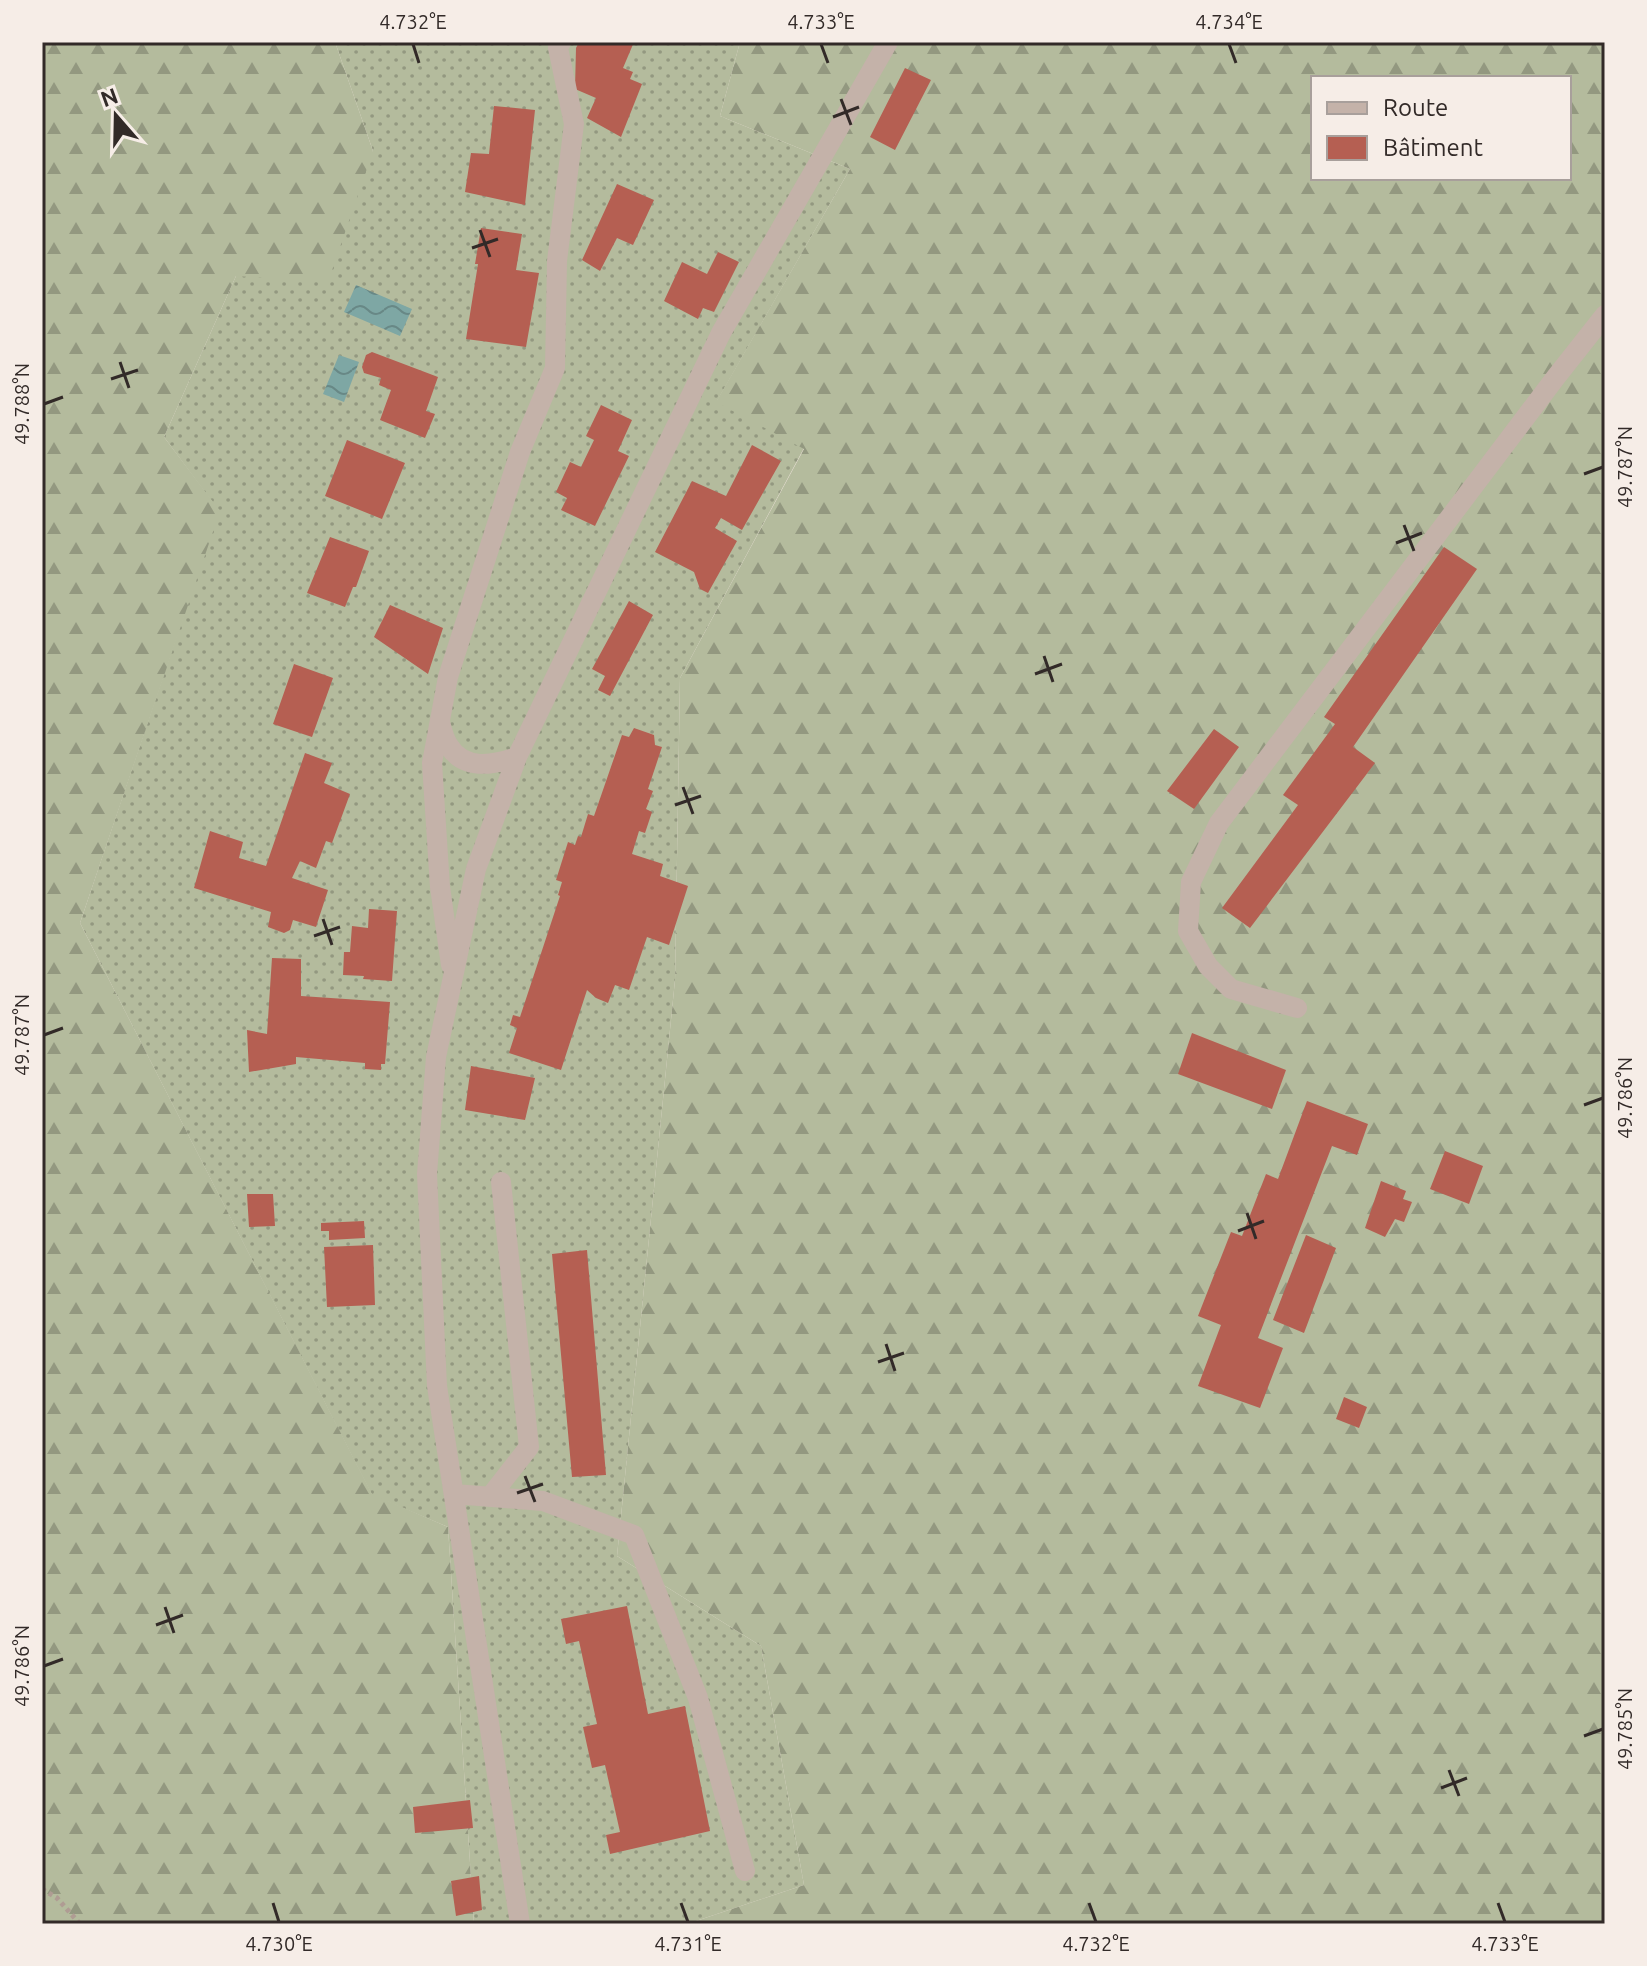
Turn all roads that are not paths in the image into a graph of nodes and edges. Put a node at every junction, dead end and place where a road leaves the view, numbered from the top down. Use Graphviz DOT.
graph roads {
  1 [pos="561,42"];
  2 [pos="888,42"];
  3 [pos="1605,315"];
  4 [pos="440,722"];
  5 [pos="517,757"];
  6 [pos="454,981"];
  7 [pos="1297,1008"];
  8 [pos="501,1182"];
  9 [pos="454,1494"];
  10 [pos="490,1497"];
  11 [pos="745,1871"];
  12 [pos="520,1924"];
  1 -- 4 [label="street"];
  2 -- 5 [label="street"];
  3 -- 7 [label="street"];
  4 -- 5 [label="street"];
  4 -- 6 [label="street"];
  5 -- 6 [label="street"];
  6 -- 9 [label="street"];
  8 -- 10 [label="street"];
  9 -- 10 [label="street"];
  9 -- 12 [label="street"];
  10 -- 11 [label="street"];
}
